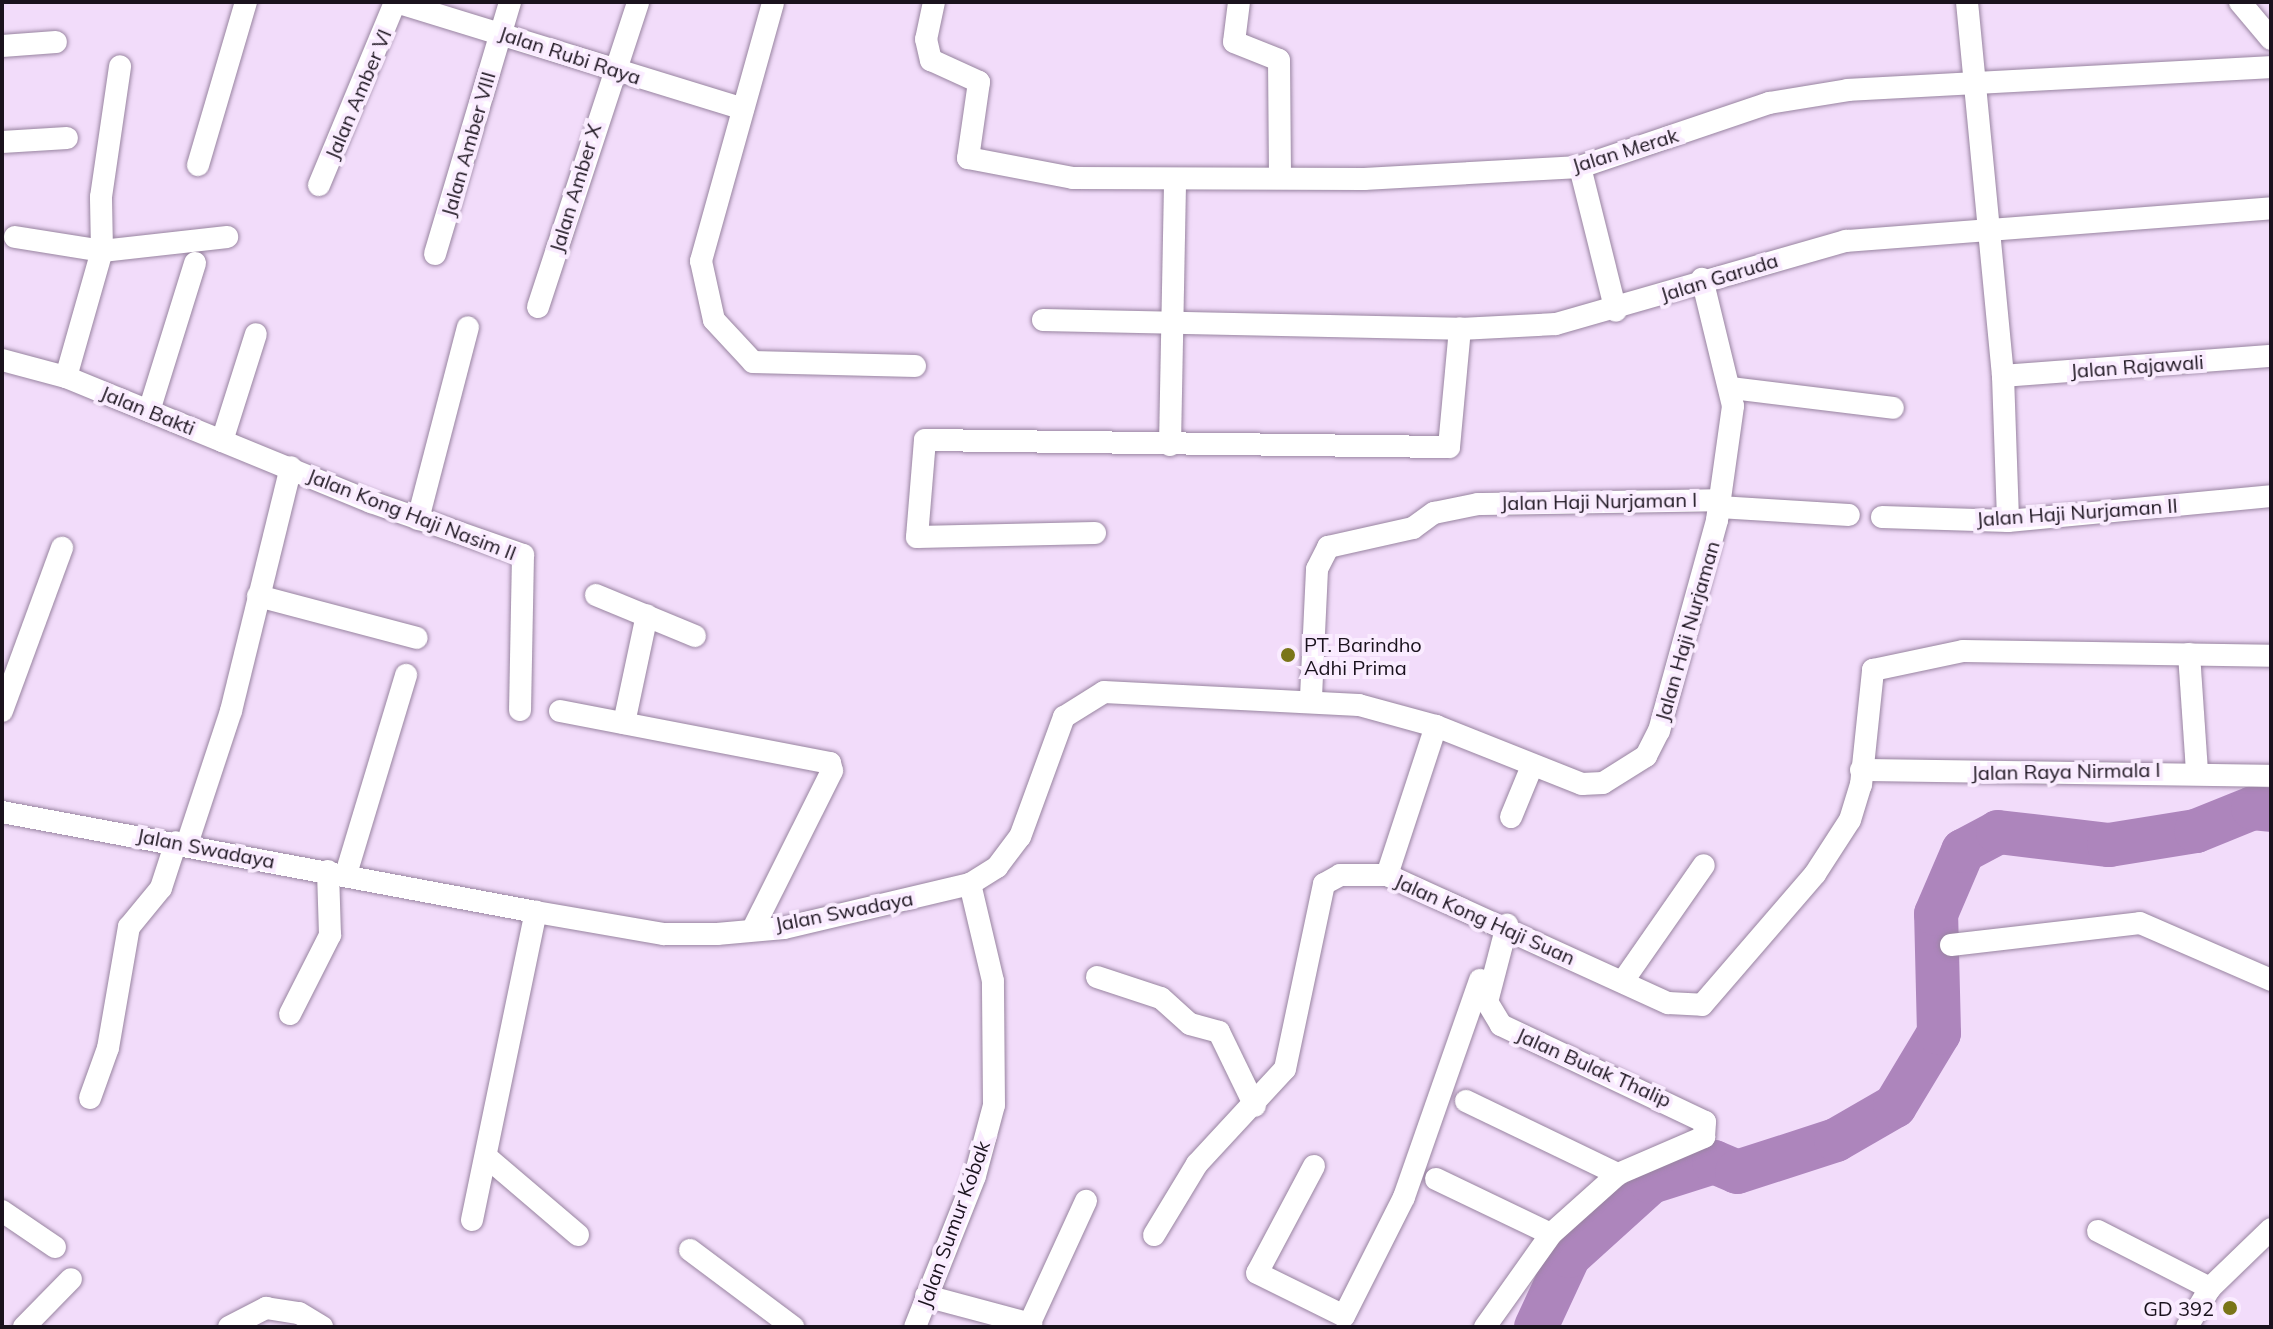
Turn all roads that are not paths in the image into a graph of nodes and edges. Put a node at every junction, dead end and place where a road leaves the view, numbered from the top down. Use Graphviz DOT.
graph roads {
  1 [pos="246,2"];
  2 [pos="396,2"];
  3 [pos="510,2"];
  4 [pos="638,2"];
  5 [pos="934,2"];
  6 [pos="1239,2"];
  7 [pos="1967,2"];
  8 [pos="2240,2"];
  9 [pos="773,3"];
  10 [pos="500,33"];
  11 [pos="2271,39"];
  12 [pos="56,42"];
  13 [pos="2,46"];
  14 [pos="120,66"];
  15 [pos="2271,67"];
  16 [pos="611,69"];
  17 [pos="1978,87"];
  18 [pos="743,109"];
  19 [pos="67,138"];
  20 [pos="2,142"];
  21 [pos="198,165"];
  22 [pos="1580,167"];
  23 [pos="1280,175"];
  24 [pos="1175,180"];
  25 [pos="319,185"];
  26 [pos="2271,208"];
  27 [pos="1987,233"];
  28 [pos="15,237"];
  29 [pos="227,237"];
  30 [pos="102,251"];
  31 [pos="435,254"];
  32 [pos="195,263"];
  33 [pos="1702,279"];
  34 [pos="538,307"];
  35 [pos="1616,311"];
  36 [pos="1168,318"];
  37 [pos="1043,320"];
  38 [pos="468,327"];
  39 [pos="1460,329"];
  40 [pos="256,334"];
  41 [pos="2271,356"];
  42 [pos="2,360"];
  43 [pos="915,366"];
  44 [pos="2003,376"];
  45 [pos="66,377"];
  46 [pos="1731,388"];
  47 [pos="1893,408"];
  48 [pos="149,411"];
  49 [pos="222,441"];
  50 [pos="1170,445"];
  51 [pos="291,467"];
  52 [pos="2271,496"];
  53 [pos="1720,504"];
  54 [pos="1849,515"];
  55 [pos="1882,517"];
  56 [pos="418,519"];
  57 [pos="2008,521"];
  58 [pos="1095,533"];
  59 [pos="62,548"];
  60 [pos="596,595"];
  61 [pos="258,596"];
  62 [pos="647,615"];
  63 [pos="695,636"];
  64 [pos="417,638"];
  65 [pos="2189,654"];
  66 [pos="2271,656"];
  67 [pos="406,675"];
  68 [pos="1311,697"];
  69 [pos="520,710"];
  70 [pos="2,711"];
  71 [pos="560,711"];
  72 [pos="624,723"];
  73 [pos="1436,726"];
  74 [pos="1532,766"];
  75 [pos="1861,770"];
  76 [pos="2197,771"];
  77 [pos="2271,776"];
  78 [pos="2,812"];
  79 [pos="1511,817"];
  80 [pos="181,843"];
  81 [pos="1704,865"];
  82 [pos="337,872"];
  83 [pos="1387,875"];
  84 [pos="970,884"];
  85 [pos="536,912"];
  86 [pos="1500,922"];
  87 [pos="754,927"];
  88 [pos="1951,945"];
  89 [pos="1097,977"];
  90 [pos="2271,980"];
  91 [pos="1623,981"];
  92 [pos="290,1014"];
  93 [pos="90,1098"];
  94 [pos="1466,1101"];
  95 [pos="1255,1106"];
  96 [pos="489,1159"];
  97 [pos="1314,1166"];
  98 [pos="1618,1174"];
  99 [pos="1436,1179"];
  100 [pos="1086,1201"];
  101 [pos="2,1211"];
  102 [pos="472,1220"];
  103 [pos="2271,1229"];
  104 [pos="2098,1231"];
  105 [pos="1551,1234"];
  106 [pos="578,1235"];
  107 [pos="1154,1235"];
  108 [pos="55,1247"];
  109 [pos="690,1250"];
  110 [pos="71,1279"];
  111 [pos="2210,1288"];
  112 [pos="926,1296"];
  113 [pos="1030,1326"];
  114 [pos="24,1327"];
  115 [pos="229,1327"];
  116 [pos="322,1327"];
  117 [pos="793,1327"];
  118 [pos="915,1327"];
  119 [pos="1485,1327"];
  120 [pos="2187,1327"];
  1 -- 21 [label="street"];
  2 -- 10 [label="street, Jalan Rubi Raya"];
  2 -- 25 [label="street, Jalan Amber VI"];
  3 -- 10 [label="street, Jalan Amber VIII"];
  4 -- 16 [label="street, Jalan Amber X"];
  5 -- 24 [label="street, Jalan Merak"];
  6 -- 23 [label="street"];
  7 -- 17 [label="street"];
  8 -- 11 [label="street"];
  9 -- 18 [label="street"];
  10 -- 16 [label="street, Jalan Rubi Raya"];
  10 -- 31 [label="street, Jalan Amber VIII"];
  12 -- 13 [label="street"];
  14 -- 30 [label="street"];
  15 -- 17 [label="street, Jalan Merak"];
  16 -- 18 [label="street, Jalan Rubi Raya"];
  16 -- 34 [label="street, Jalan Amber X"];
  17 -- 22 [label="street, Jalan Merak"];
  17 -- 27 [label="street"];
  18 -- 43 [label="street"];
  19 -- 20 [label="street"];
  22 -- 23 [label="street, Jalan Merak"];
  22 -- 35 [label="street"];
  23 -- 24 [label="street, Jalan Merak"];
  24 -- 36 [label="street"];
  26 -- 27 [label="street, Jalan Garuda"];
  27 -- 33 [label="street, Jalan Garuda"];
  27 -- 44 [label="street"];
  28 -- 30 [label="street"];
  29 -- 30 [label="street"];
  30 -- 45 [label="street"];
  32 -- 48 [label="street"];
  33 -- 35 [label="street, Jalan Garuda"];
  33 -- 46 [label="street, Jalan Haji Nurjaman"];
  35 -- 39 [label="street, Jalan Garuda"];
  36 -- 37 [label="street, Jalan Garuda"];
  36 -- 39 [label="street, Jalan Garuda"];
  36 -- 50 [label="street"];
  38 -- 56 [label="street"];
  39 -- 50 [label="street"];
  40 -- 49 [label="street"];
  41 -- 44 [label="street, Jalan Rajawali"];
  42 -- 45 [label="street, Jalan Bakti"];
  44 -- 57 [label="street"];
  45 -- 48 [label="street, Jalan Bakti"];
  46 -- 47 [label="street"];
  46 -- 53 [label="street, Jalan Haji Nurjaman"];
  48 -- 49 [label="street, Jalan Bakti"];
  49 -- 51 [label="street, Jalan Bakti"];
  50 -- 58 [label="street"];
  51 -- 56 [label="street, Jalan Kong Haji Nasim II"];
  51 -- 61 [label="street"];
  52 -- 57 [label="street, Jalan Haji Nurjaman II"];
  53 -- 54 [label="street"];
  53 -- 68 [label="street, Jalan Haji Nurjaman I"];
  53 -- 74 [label="street, Jalan Haji Nurjaman"];
  55 -- 57 [label="street, Jalan Haji Nurjaman II"];
  56 -- 69 [label="street, Jalan Kong Haji Nasim II"];
  59 -- 70 [label="street"];
  60 -- 62 [label="street"];
  61 -- 64 [label="street"];
  61 -- 80 [label="street"];
  62 -- 63 [label="street"];
  62 -- 72 [label="street"];
  65 -- 66 [label="street"];
  65 -- 75 [label="street"];
  65 -- 76 [label="street"];
  67 -- 82 [label="street"];
  68 -- 73 [label="street, Jalan Swadaya"];
  68 -- 84 [label="street, Jalan Swadaya"];
  71 -- 72 [label="street"];
  72 -- 87 [label="street"];
  73 -- 74 [label="street, Jalan Haji Nurjaman"];
  73 -- 83 [label="street, Jalan Kong Haji Suan"];
  74 -- 79 [label="street"];
  75 -- 76 [label="street, Jalan Raya Nirmala I"];
  75 -- 91 [label="street, Jalan Kong Haji Suan"];
  76 -- 77 [label="street, Jalan Raya Nirmala I"];
  78 -- 80 [label="street, Jalan Swadaya"];
  80 -- 82 [label="street, Jalan Swadaya"];
  80 -- 93 [label="street"];
  81 -- 91 [label="street"];
  82 -- 85 [label="street, Jalan Swadaya"];
  82 -- 92 [label="street"];
  83 -- 86 [label="street, Jalan Kong Haji Suan"];
  83 -- 95 [label="street"];
  84 -- 87 [label="street, Jalan Swadaya"];
  84 -- 112 [label="street, Jalan Sumur Kobak"];
  85 -- 87 [label="street, Jalan Swadaya"];
  85 -- 96 [label="street"];
  86 -- 91 [label="street, Jalan Kong Haji Suan"];
  86 -- 97 [label="street"];
  86 -- 98 [label="street, Jalan Bulak Thalip"];
  88 -- 90 [label="street"];
  89 -- 95 [label="street"];
  94 -- 98 [label="street"];
  95 -- 107 [label="street"];
  96 -- 102 [label="street"];
  96 -- 106 [label="street"];
  98 -- 105 [label="street"];
  99 -- 105 [label="street"];
  100 -- 113 [label="street"];
  101 -- 108 [label="street"];
  103 -- 111 [label="street"];
  104 -- 111 [label="street"];
  105 -- 119 [label="street"];
  109 -- 117 [label="street"];
  110 -- 114 [label="street"];
  111 -- 120 [label="street"];
  112 -- 113 [label="street"];
  112 -- 118 [label="street, Jalan Sumur Kobak"];
  115 -- 116 [label="street"];
}
